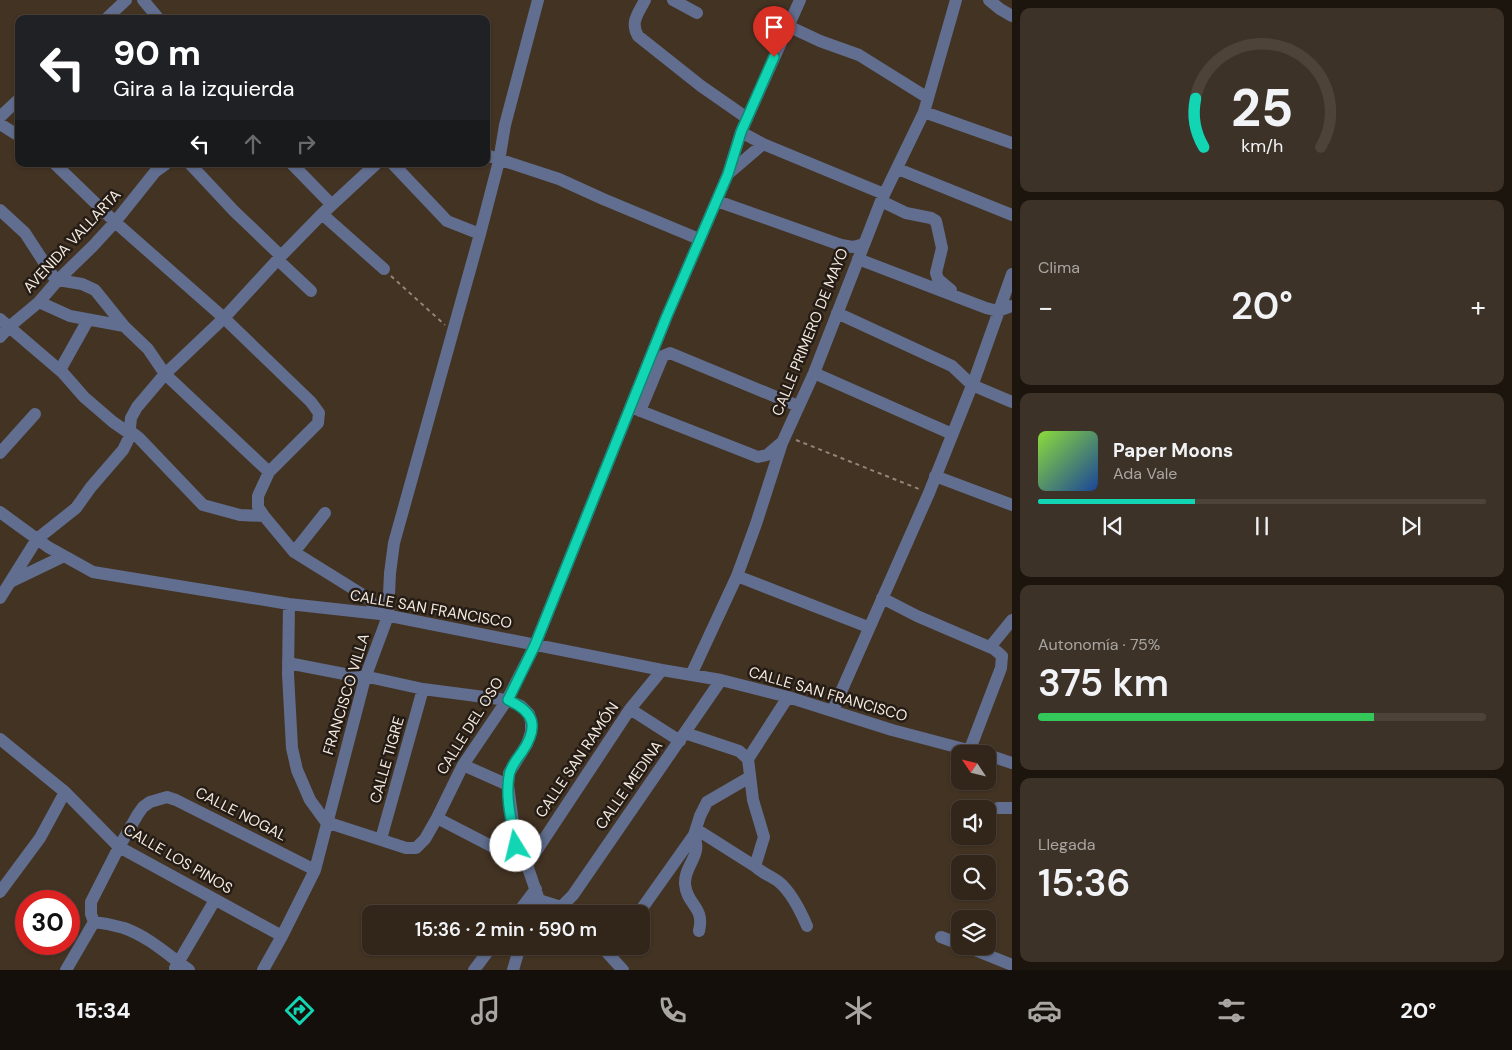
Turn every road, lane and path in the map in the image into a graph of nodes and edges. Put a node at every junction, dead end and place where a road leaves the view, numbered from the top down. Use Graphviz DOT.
graph roads {
  1 [pos="143,0"];
  2 [pos="538,0"];
  3 [pos="645,0"];
  4 [pos="673,0"];
  5 [pos="800,0"];
  6 [pos="956,0"];
  7 [pos="988,0"];
  8 [pos="121,2"];
  9 [pos="697,13"];
  10 [pos="110,15"];
  11 [pos="156,15"];
  12 [pos="1012,16"];
  13 [pos="788,26"];
  14 [pos="928,98"];
  15 [pos="7,112"];
  16 [pos="924,112"];
  17 [pos="747,118"];
  18 [pos="15,128"];
  19 [pos="741,132"];
  20 [pos="1012,143"];
  21 [pos="763,144"];
  22 [pos="490,157"];
  23 [pos="500,161"];
  24 [pos="58,167"];
  25 [pos="162,167"];
  26 [pos="193,167"];
  27 [pos="295,167"];
  28 [pos="373,167"];
  29 [pos="396,167"];
  30 [pos="898,169"];
  31 [pos="728,174"];
  32 [pos="883,198"];
  33 [pos="717,201"];
  34 [pos="332,205"];
  35 [pos="0,210"];
  36 [pos="322,214"];
  37 [pos="1012,215"];
  38 [pos="115,222"];
  39 [pos="480,234"];
  40 [pos="699,239"];
  41 [pos="864,244"];
  42 [pos="279,258"];
  43 [pos="858,258"];
  44 [pos="384,269"];
  45 [pos="1012,274"];
  46 [pos="58,280"];
  47 [pos="311,291"];
  48 [pos="955,297"];
  49 [pos="39,302"];
  50 [pos="1012,306"];
  51 [pos="998,311"];
  52 [pos="837,313"];
  53 [pos="224,318"];
  54 [pos="88,320"];
  55 [pos="4,323"];
  56 [pos="124,326"];
  57 [pos="452,332"];
  58 [pos="0,337"];
  59 [pos="60,370"];
  60 [pos="814,373"];
  61 [pos="165,374"];
  62 [pos="972,385"];
  63 [pos="1012,402"];
  64 [pos="798,406"];
  65 [pos="635,409"];
  66 [pos="35,414"];
  67 [pos="129,433"];
  68 [pos="952,434"];
  69 [pos="783,439"];
  70 [pos="0,453"];
  71 [pos="269,472"];
  72 [pos="935,476"];
  73 [pos="929,493"];
  74 [pos="1012,505"];
  75 [pos="0,512"];
  76 [pos="325,513"];
  77 [pos="264,516"];
  78 [pos="37,539"];
  79 [pos="294,552"];
  80 [pos="64,556"];
  81 [pos="737,576"];
  82 [pos="10,582"];
  83 [pos="0,598"];
  84 [pos="882,598"];
  85 [pos="289,604"];
  86 [pos="384,615"];
  87 [pos="1012,620"];
  88 [pos="868,627"];
  89 [pos="535,645"];
  90 [pos="990,647"];
  91 [pos="1007,654"];
  92 [pos="288,663"];
  93 [pos="662,670"];
  94 [pos="691,675"];
  95 [pos="365,678"];
  96 [pos="722,680"];
  97 [pos="423,689"];
  98 [pos="788,697"];
  99 [pos="508,700"];
  100 [pos="630,709"];
  101 [pos="833,710"];
  102 [pos="683,737"];
  103 [pos="0,739"];
  104 [pos="954,745"];
  105 [pos="972,745"];
  106 [pos="748,758"];
  107 [pos="996,758"];
  108 [pos="1012,763"];
  109 [pos="463,765"];
  110 [pos="750,777"];
  111 [pos="508,785"];
  112 [pos="65,792"];
  113 [pos="998,808"];
  114 [pos="1012,808"];
  115 [pos="437,818"];
  116 [pos="326,822"];
  117 [pos="695,832"];
  118 [pos="382,839"];
  119 [pos="119,847"];
  120 [pos="523,862"];
  121 [pos="756,867"];
  122 [pos="315,870"];
  123 [pos="0,892"];
  124 [pos="537,894"];
  125 [pos="215,900"];
  126 [pos="530,905"];
  127 [pos="556,905"];
  128 [pos="567,905"];
  129 [pos="644,905"];
  130 [pos="94,922"];
  131 [pos="807,926"];
  132 [pos="700,931"];
  133 [pos="282,936"];
  134 [pos="941,937"];
  135 [pos="951,941"];
  136 [pos="485,955"];
  137 [pos="517,955"];
  138 [pos="609,955"];
  139 [pos="988,955"];
  140 [pos="1012,964"];
  141 [pos="181,968"];
  142 [pos="66,970"];
  143 [pos="263,970"];
  144 [pos="474,970"];
  145 [pos="513,970"];
  146 [pos="623,970"];
  1 -- 11 [label="street"];
  2 -- 23 [label="street, FRANCISCO VILLA"];
  3 -- 17 [label="street"];
  4 -- 9 [label="street"];
  5 -- 13 [label="street"];
  6 -- 14 [label="street, CALLE PRIMERO DE MAYO"];
  7 -- 12 [label="street"];
  8 -- 10 [label="street"];
  13 -- 14 [label="street"];
  13 -- 17 [label="street"];
  14 -- 16 [label="street, CALLE PRIMERO DE MAYO"];
  15 -- 18 [label="street"];
  16 -- 20 [label="street"];
  16 -- 30 [label="street, CALLE PRIMERO DE MAYO"];
  17 -- 19 [label="street"];
  19 -- 21 [label="street"];
  19 -- 31 [label="street"];
  21 -- 31 [label="street"];
  21 -- 32 [label="street"];
  22 -- 23 [label="street"];
  23 -- 39 [label="street, FRANCISCO VILLA"];
  23 -- 40 [label="street"];
  24 -- 38 [label="street"];
  25 -- 38 [label="street, AVENIDA VALLARTA"];
  26 -- 42 [label="street"];
  27 -- 34 [label="street"];
  28 -- 34 [label="street"];
  29 -- 39 [label="street"];
  30 -- 32 [label="street, CALLE PRIMERO DE MAYO"];
  30 -- 37 [label="street"];
  31 -- 33 [label="street"];
  32 -- 41 [label="street, CALLE PRIMERO DE MAYO"];
  32 -- 48 [label="street"];
  33 -- 40 [label="street"];
  33 -- 41 [label="street"];
  34 -- 36 [label="street"];
  35 -- 46 [label="street"];
  36 -- 42 [label="street"];
  36 -- 44 [label="street"];
  38 -- 46 [label="street, AVENIDA VALLARTA"];
  38 -- 53 [label="street"];
  39 -- 57 [label="street, FRANCISCO VILLA"];
  40 -- 65 [label="street"];
  41 -- 43 [label="street, CALLE PRIMERO DE MAYO"];
  42 -- 47 [label="street"];
  42 -- 53 [label="street"];
  43 -- 48 [label="street"];
  43 -- 52 [label="street, CALLE PRIMERO DE MAYO"];
  44 -- 57 [label="path"];
  45 -- 51 [label="street"];
  46 -- 49 [label="street, AVENIDA VALLARTA"];
  46 -- 56 [label="street"];
  48 -- 51 [label="street"];
  49 -- 54 [label="street"];
  49 -- 55 [label="street, AVENIDA VALLARTA"];
  50 -- 51 [label="street"];
  51 -- 62 [label="street"];
  52 -- 60 [label="street, CALLE PRIMERO DE MAYO"];
  52 -- 62 [label="street"];
  53 -- 61 [label="street"];
  53 -- 71 [label="street"];
  54 -- 56 [label="street"];
  54 -- 59 [label="street"];
  55 -- 58 [label="street, AVENIDA VALLARTA"];
  55 -- 59 [label="street"];
  56 -- 61 [label="street"];
  57 -- 86 [label="street, FRANCISCO VILLA"];
  59 -- 67 [label="street"];
  60 -- 64 [label="street, CALLE PRIMERO DE MAYO"];
  60 -- 68 [label="street"];
  61 -- 67 [label="street"];
  61 -- 71 [label="street"];
  62 -- 63 [label="street"];
  62 -- 68 [label="street"];
  64 -- 65 [label="street"];
  64 -- 69 [label="street, CALLE PRIMERO DE MAYO"];
  65 -- 69 [label="street"];
  65 -- 89 [label="street, CALLE DEL OSO"];
  66 -- 70 [label="street"];
  67 -- 77 [label="street"];
  67 -- 78 [label="street"];
  68 -- 72 [label="street"];
  69 -- 73 [label="path"];
  69 -- 81 [label="street, CALLE PRIMERO DE MAYO"];
  71 -- 77 [label="street"];
  72 -- 73 [label="street"];
  72 -- 74 [label="street"];
  73 -- 84 [label="street"];
  75 -- 78 [label="street, CALLE SAN FRANCISCO"];
  76 -- 79 [label="street"];
  77 -- 79 [label="street"];
  78 -- 80 [label="street, CALLE SAN FRANCISCO"];
  78 -- 82 [label="street"];
  79 -- 86 [label="street"];
  80 -- 82 [label="street"];
  80 -- 85 [label="street, CALLE SAN FRANCISCO"];
  81 -- 88 [label="street"];
  81 -- 94 [label="street, CALLE PRIMERO DE MAYO"];
  82 -- 83 [label="street"];
  84 -- 88 [label="street"];
  84 -- 90 [label="street"];
  85 -- 86 [label="street, CALLE SAN FRANCISCO"];
  85 -- 92 [label="street"];
  86 -- 89 [label="street, CALLE SAN FRANCISCO"];
  86 -- 95 [label="street, FRANCISCO VILLA"];
  87 -- 90 [label="street"];
  88 -- 101 [label="street"];
  89 -- 93 [label="street, CALLE SAN FRANCISCO"];
  89 -- 99 [label="street, CALLE DEL OSO"];
  90 -- 91 [label="street"];
  91 -- 105 [label="street"];
  92 -- 95 [label="street"];
  92 -- 116 [label="street"];
  93 -- 94 [label="street, CALLE SAN FRANCISCO"];
  93 -- 100 [label="street, CALLE SAN RAMÓN"];
  94 -- 96 [label="street, CALLE SAN FRANCISCO"];
  95 -- 97 [label="street"];
  95 -- 116 [label="street, FRANCISCO VILLA"];
  96 -- 98 [label="street, CALLE SAN FRANCISCO"];
  96 -- 102 [label="street, CALLE MEDINA"];
  97 -- 99 [label="street"];
  97 -- 118 [label="street, CALLE TIGRE"];
  98 -- 101 [label="street, CALLE SAN FRANCISCO"];
  98 -- 106 [label="street"];
  99 -- 109 [label="street, CALLE DEL OSO"];
  99 -- 111 [label="street"];
  100 -- 102 [label="street"];
  100 -- 120 [label="street, CALLE SAN RAMÓN"];
  101 -- 104 [label="street, CALLE SAN FRANCISCO"];
  102 -- 106 [label="street"];
  102 -- 128 [label="street, CALLE MEDINA"];
  103 -- 112 [label="street, CALLE LOS PINOS"];
  106 -- 110 [label="street"];
  107 -- 108 [label="street"];
  109 -- 111 [label="street"];
  109 -- 115 [label="street, CALLE DEL OSO"];
  110 -- 117 [label="street"];
  110 -- 121 [label="street"];
  111 -- 120 [label="street"];
  112 -- 119 [label="street, CALLE LOS PINOS"];
  112 -- 123 [label="street"];
  113 -- 114 [label="street"];
  115 -- 118 [label="street, CALLE DEL OSO"];
  115 -- 120 [label="street"];
  116 -- 118 [label="street"];
  116 -- 122 [label="street, FRANCISCO VILLA"];
  117 -- 121 [label="street"];
  117 -- 129 [label="street"];
  117 -- 132 [label="street"];
  119 -- 122 [label="street, CALLE NOGAL"];
  119 -- 125 [label="street, CALLE LOS PINOS"];
  119 -- 130 [label="street"];
  120 -- 124 [label="street"];
  121 -- 131 [label="street"];
  122 -- 133 [label="street, FRANCISCO VILLA"];
  124 -- 126 [label="street"];
  124 -- 127 [label="street"];
  125 -- 133 [label="street, CALLE LOS PINOS"];
  125 -- 141 [label="street"];
  130 -- 141 [label="street"];
  130 -- 142 [label="street"];
  133 -- 143 [label="street, FRANCISCO VILLA"];
  134 -- 135 [label="street"];
  136 -- 144 [label="street"];
  137 -- 145 [label="street"];
  138 -- 146 [label="street"];
  139 -- 140 [label="street"];
}
